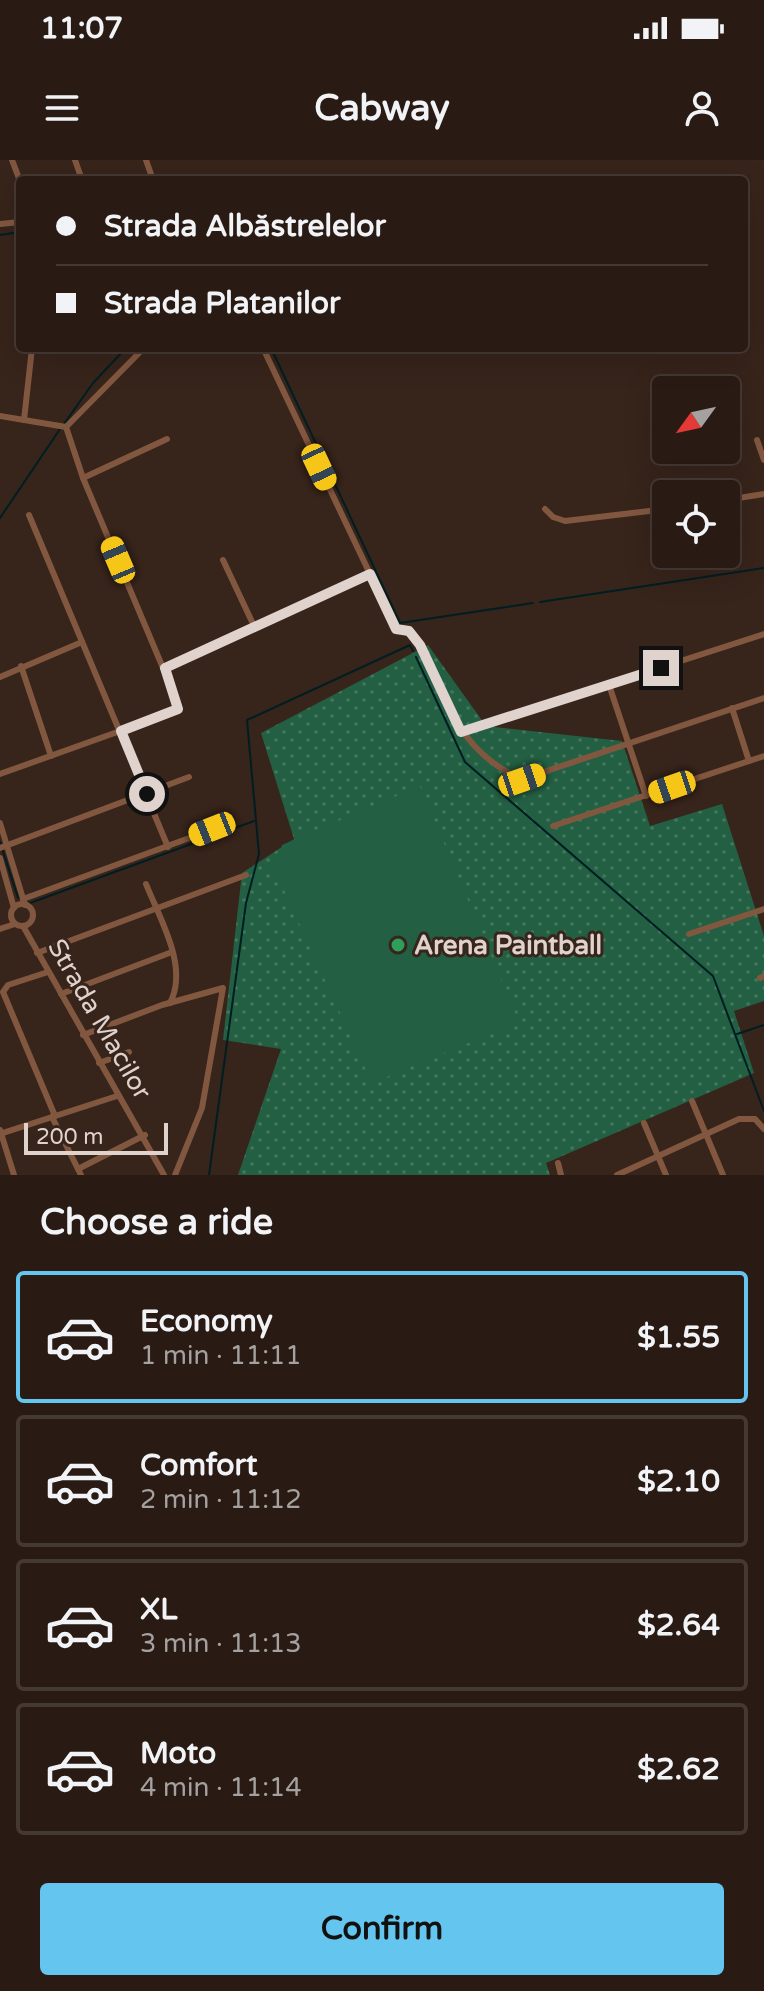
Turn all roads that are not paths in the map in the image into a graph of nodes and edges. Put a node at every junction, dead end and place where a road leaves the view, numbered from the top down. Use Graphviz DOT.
graph roads {
  1 [pos="32,352"];
  2 [pos="140,352"];
  3 [pos="265,352"];
  4 [pos="0,416"];
  5 [pos="24,420"];
  6 [pos="66,427"];
  7 [pos="167,439"];
  8 [pos="757,440"];
  9 [pos="764,460"];
  10 [pos="83,478"];
  11 [pos="764,494"];
  12 [pos="740,498"];
  13 [pos="545,509"];
  14 [pos="652,511"];
  15 [pos="29,515"];
  16 [pos="223,560"];
  17 [pos="370,574"];
  18 [pos="254,626"];
  19 [pos="764,634"];
  20 [pos="82,642"];
  21 [pos="21,666"];
  22 [pos="165,668"];
  23 [pos="0,677"];
  24 [pos="609,685"];
  25 [pos="764,698"];
  26 [pos="732,708"];
  27 [pos="121,731"];
  28 [pos="461,732"];
  29 [pos="628,744"];
  30 [pos="51,756"];
  31 [pos="764,756"];
  32 [pos="749,761"];
  33 [pos="0,774"];
  34 [pos="189,777"];
  35 [pos="522,780"];
  36 [pos="502,786"];
  37 [pos="147,794"];
  38 [pos="646,796"];
  39 [pos="0,823"];
  40 [pos="222,826"];
  41 [pos="553,826"];
  42 [pos="4,847"];
  43 [pos="168,847"];
  44 [pos="0,858"];
  45 [pos="246,875"];
  46 [pos="146,884"];
  47 [pos="24,902"];
  48 [pos="14,908"];
  49 [pos="156,908"];
  50 [pos="764,909"];
  51 [pos="19,925"];
  52 [pos="0,929"];
  53 [pos="689,934"];
  54 [pos="172,952"];
  55 [pos="37,953"];
  56 [pos="48,972"];
  57 [pos="61,994"];
  58 [pos="170,1003"];
  59 [pos="83,1035"];
  60 [pos="129,1052"];
  61 [pos="99,1063"];
  62 [pos="117,1096"];
  63 [pos="692,1101"];
  64 [pos="54,1116"];
  65 [pos="644,1123"];
  66 [pos="764,1129"];
  67 [pos="0,1132"];
  68 [pos="145,1135"];
  69 [pos="706,1135"];
  70 [pos="658,1156"];
  71 [pos="558,1163"];
  72 [pos="80,1172"];
  73 [pos="14,1175"];
  74 [pos="164,1175"];
  75 [pos="175,1175"];
  76 [pos="561,1175"];
  77 [pos="617,1175"];
  78 [pos="666,1175"];
  79 [pos="723,1175"];
  1 -- 5 [label="street"];
  2 -- 6 [label="street"];
  3 -- 17 [label="street"];
  4 -- 5 [label="street"];
  5 -- 6 [label="street"];
  6 -- 10 [label="street"];
  7 -- 10 [label="street"];
  8 -- 9 [label="street"];
  10 -- 22 [label="street"];
  11 -- 12 [label="street"];
  13 -- 14 [label="street"];
  15 -- 20 [label="street"];
  16 -- 18 [label="street"];
  17 -- 18 [label="street"];
  17 -- 28 [label="street"];
  18 -- 22 [label="street"];
  19 -- 24 [label="street"];
  20 -- 21 [label="street"];
  20 -- 27 [label="street"];
  21 -- 23 [label="street"];
  21 -- 30 [label="street"];
  22 -- 27 [label="street"];
  24 -- 28 [label="street"];
  24 -- 29 [label="street"];
  25 -- 26 [label="street"];
  26 -- 29 [label="street"];
  26 -- 32 [label="street"];
  27 -- 30 [label="street"];
  27 -- 37 [label="street"];
  28 -- 35 [label="street"];
  29 -- 35 [label="street"];
  29 -- 38 [label="street"];
  30 -- 33 [label="street"];
  31 -- 32 [label="street"];
  32 -- 38 [label="street"];
  34 -- 37 [label="street"];
  35 -- 36 [label="street"];
  37 -- 42 [label="street"];
  37 -- 43 [label="street"];
  38 -- 41 [label="street"];
  39 -- 42 [label="street"];
  40 -- 43 [label="street"];
  42 -- 47 [label="street"];
  43 -- 47 [label="street"];
  44 -- 48 [label="street"];
  45 -- 49 [label="street"];
  46 -- 49 [label="street"];
  47 -- 48 [label="street"];
  47 -- 51 [label="street"];
  48 -- 51 [label="street"];
  49 -- 54 [label="street"];
  49 -- 55 [label="street"];
  50 -- 53 [label="street"];
  51 -- 52 [label="street"];
  51 -- 55 [label="street, Strada Macilor"];
  54 -- 57 [label="street"];
  54 -- 58 [label="street"];
  55 -- 56 [label="street, Strada Macilor"];
  56 -- 57 [label="street, Strada Macilor"];
  56 -- 64 [label="street"];
  57 -- 59 [label="street, Strada Macilor"];
  58 -- 59 [label="street"];
  58 -- 75 [label="street"];
  59 -- 61 [label="street, Strada Macilor"];
  60 -- 61 [label="street"];
  61 -- 62 [label="street, Strada Macilor"];
  62 -- 64 [label="street"];
  62 -- 68 [label="street, Strada Macilor"];
  63 -- 69 [label="street"];
  64 -- 67 [label="street"];
  64 -- 72 [label="street"];
  65 -- 70 [label="street"];
  66 -- 69 [label="street"];
  67 -- 73 [label="street"];
  68 -- 72 [label="street"];
  68 -- 74 [label="street, Strada Macilor"];
  69 -- 70 [label="street"];
  69 -- 79 [label="street"];
  70 -- 77 [label="street"];
  70 -- 78 [label="street"];
  71 -- 76 [label="street"];
}
